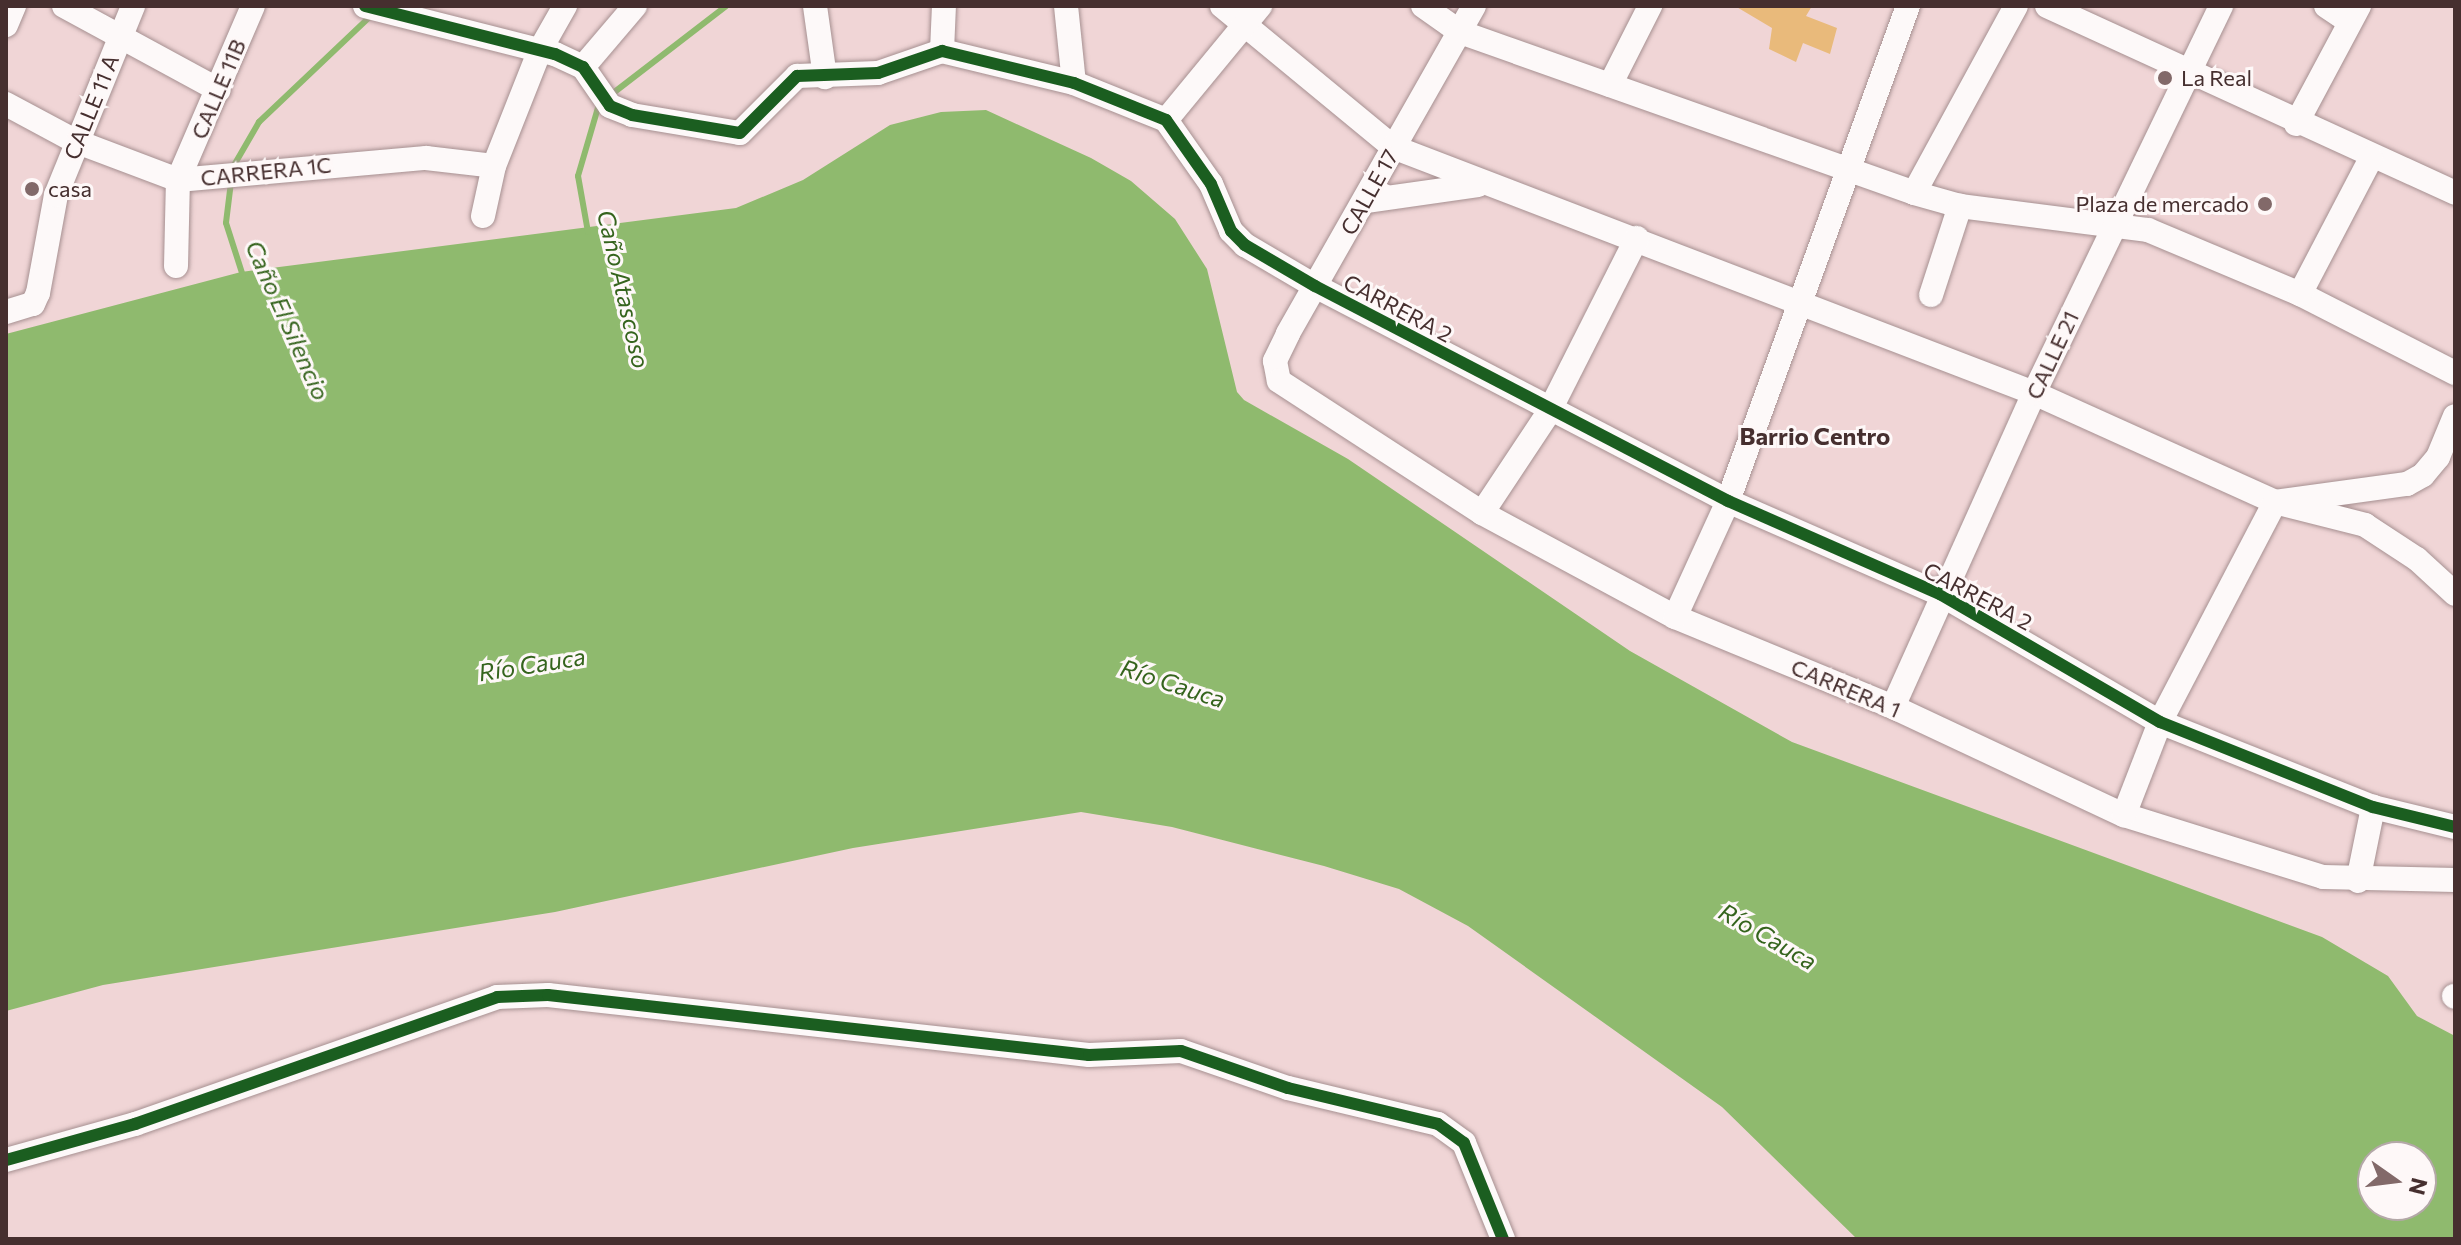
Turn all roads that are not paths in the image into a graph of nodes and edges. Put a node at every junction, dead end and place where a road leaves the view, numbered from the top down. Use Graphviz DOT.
graph roads {
  1 [pos="14,6"];
  2 [pos="64,6"];
  3 [pos="133,6"];
  4 [pos="253,6"];
  5 [pos="565,6"];
  6 [pos="635,6"];
  7 [pos="815,6"];
  8 [pos="944,6"];
  9 [pos="1066,6"];
  10 [pos="1222,6"];
  11 [pos="1423,6"];
  12 [pos="1474,6"];
  13 [pos="1650,6"];
  14 [pos="1908,6"];
  15 [pos="2016,6"];
  16 [pos="2047,6"];
  17 [pos="2221,6"];
  18 [pos="2326,6"];
  19 [pos="376,10"];
  20 [pos="2353,14"];
  21 [pos="1252,15"];
  22 [pos="6,25"];
  23 [pos="1460,32"];
  24 [pos="120,36"];
  25 [pos="540,50"];
  26 [pos="942,51"];
  27 [pos="583,67"];
  28 [pos="2187,70"];
  29 [pos="825,77"];
  30 [pos="1074,83"];
  31 [pos="1610,85"];
  32 [pos="219,90"];
  33 [pos="6,104"];
  34 [pos="1166,120"];
  35 [pos="2296,124"];
  36 [pos="75,141"];
  37 [pos="1393,147"];
  38 [pos="2371,158"];
  39 [pos="494,166"];
  40 [pos="1849,171"];
  41 [pos="178,180"];
  42 [pos="1480,185"];
  43 [pos="1914,193"];
  44 [pos="2455,193"];
  45 [pos="1366,201"];
  46 [pos="1960,206"];
  47 [pos="483,216"];
  48 [pos="2113,227"];
  49 [pos="1637,238"];
  50 [pos="176,266"];
  51 [pos="1315,286"];
  52 [pos="2300,294"];
  53 [pos="1931,295"];
  54 [pos="1801,300"];
  55 [pos="6,312"];
  56 [pos="2455,373"];
  57 [pos="1279,381"];
  58 [pos="2034,393"];
  59 [pos="1549,412"];
  60 [pos="2455,416"];
  61 [pos="2357,491"];
  62 [pos="1728,501"];
  63 [pos="2275,502"];
  64 [pos="1482,513"];
  65 [pos="2365,525"];
  66 [pos="1940,594"];
  67 [pos="2455,594"];
  68 [pos="1675,617"];
  69 [pos="1893,707"];
  70 [pos="2160,722"];
  71 [pos="2373,807"];
  72 [pos="2124,815"];
  73 [pos="2455,827"];
  74 [pos="2455,880"];
  75 [pos="2358,881"];
  76 [pos="6,1160"];
  77 [pos="1503,1239"];
  1 -- 22 [label="street"];
  2 -- 24 [label="street"];
  3 -- 24 [label="street, CALLE 11 A"];
  4 -- 32 [label="street, CALLE 11B"];
  5 -- 25 [label="street"];
  6 -- 27 [label="street"];
  7 -- 29 [label="street"];
  8 -- 26 [label="street"];
  9 -- 30 [label="street"];
  10 -- 21 [label="street"];
  11 -- 23 [label="street"];
  12 -- 23 [label="street, CALLE 17"];
  13 -- 31 [label="street"];
  14 -- 40 [label="street"];
  15 -- 43 [label="street"];
  16 -- 28 [label="street"];
  17 -- 28 [label="street, CALLE 21"];
  18 -- 20 [label="street"];
  19 -- 25 [label="street"];
  20 -- 35 [label="street"];
  21 -- 34 [label="street"];
  21 -- 37 [label="street"];
  23 -- 31 [label="street"];
  23 -- 37 [label="street, CALLE 17"];
  24 -- 32 [label="street"];
  24 -- 36 [label="street, CALLE 11 A"];
  25 -- 27 [label="street"];
  25 -- 39 [label="street"];
  26 -- 29 [label="street"];
  26 -- 30 [label="street"];
  27 -- 29 [label="street"];
  28 -- 35 [label="street"];
  28 -- 48 [label="street, CALLE 21"];
  30 -- 34 [label="street"];
  31 -- 40 [label="street"];
  32 -- 41 [label="street, CALLE 11B"];
  33 -- 36 [label="street, CARRERA 1C"];
  34 -- 51 [label="street, CARRERA 2"];
  35 -- 38 [label="street"];
  36 -- 41 [label="street, CARRERA 1C"];
  36 -- 55 [label="street, CALLE 11 A"];
  37 -- 42 [label="street"];
  37 -- 45 [label="street, CALLE 17"];
  38 -- 44 [label="street"];
  38 -- 52 [label="street"];
  39 -- 41 [label="street, CARRERA 1C"];
  39 -- 47 [label="street"];
  40 -- 43 [label="street"];
  40 -- 54 [label="street"];
  41 -- 50 [label="street, CALLE 11B"];
  42 -- 45 [label="street"];
  42 -- 49 [label="street"];
  43 -- 46 [label="street"];
  45 -- 51 [label="street, CALLE 17"];
  46 -- 48 [label="street"];
  46 -- 53 [label="street"];
  48 -- 52 [label="street"];
  48 -- 58 [label="street, CALLE 21"];
  49 -- 54 [label="street"];
  49 -- 59 [label="street"];
  51 -- 57 [label="street, CALLE 17"];
  51 -- 59 [label="street, CARRERA 2"];
  52 -- 56 [label="street"];
  54 -- 58 [label="street"];
  54 -- 62 [label="street"];
  57 -- 64 [label="street, CARRERA 1"];
  58 -- 63 [label="street"];
  58 -- 66 [label="street, CALLE 21"];
  59 -- 62 [label="street, CARRERA 2"];
  59 -- 64 [label="street"];
  60 -- 61 [label="street"];
  61 -- 63 [label="street"];
  61 -- 65 [label="street"];
  62 -- 66 [label="street, CARRERA 2"];
  62 -- 68 [label="street"];
  63 -- 65 [label="street"];
  63 -- 70 [label="street"];
  64 -- 68 [label="street, CARRERA 1"];
  65 -- 67 [label="street"];
  66 -- 69 [label="street, CALLE 21"];
  66 -- 70 [label="street, CARRERA 2"];
  68 -- 69 [label="street, CARRERA 1"];
  69 -- 72 [label="street, CARRERA 1"];
  70 -- 71 [label="street, CARRERA 2"];
  70 -- 72 [label="street"];
  71 -- 73 [label="street, CARRERA 2"];
  71 -- 75 [label="street"];
  72 -- 75 [label="street, CARRERA 1"];
  74 -- 75 [label="street, CARRERA 1"];
  76 -- 77 [label="street"];
}
